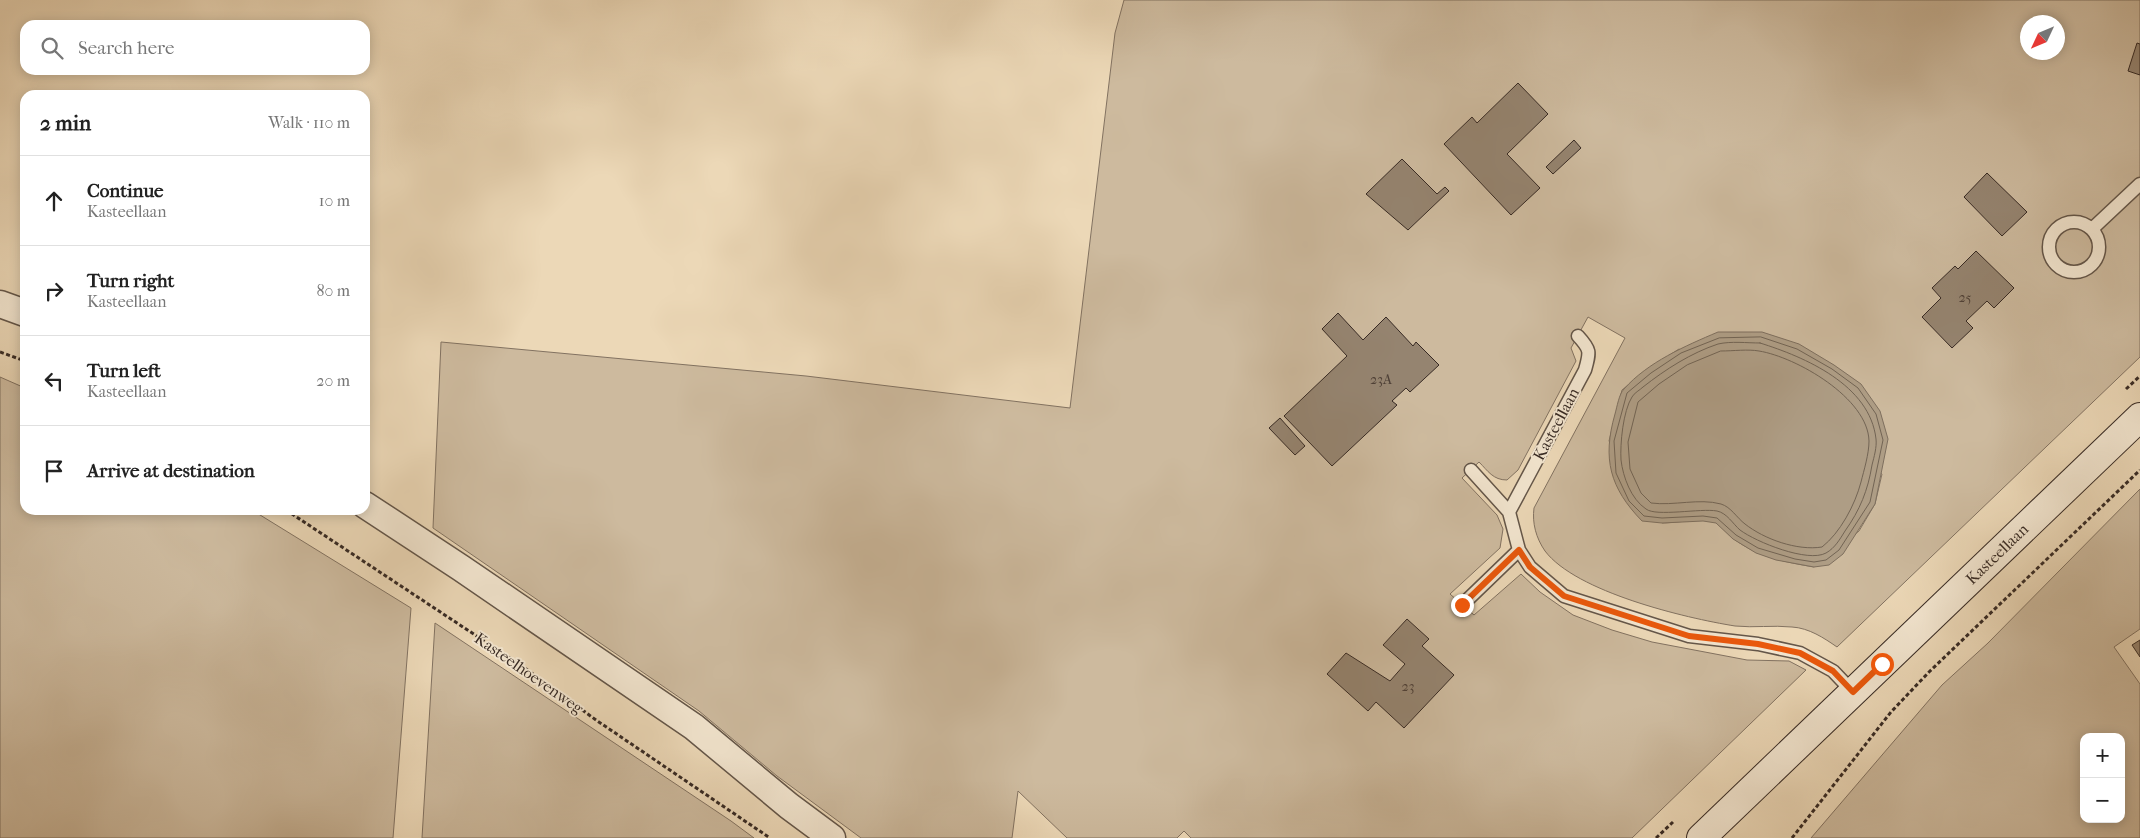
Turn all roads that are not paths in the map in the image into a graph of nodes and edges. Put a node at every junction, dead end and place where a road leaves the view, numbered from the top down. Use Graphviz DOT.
graph roads {
  1 [pos="2140,184"];
  2 [pos="2092,229"];
  3 [pos="0,304"];
  4 [pos="20,311"];
  5 [pos="1578,336"];
  6 [pos="2140,417"];
  7 [pos="1470,470"];
  8 [pos="370,508"];
  9 [pos="1509,512"];
  10 [pos="1519,550"];
  11 [pos="1462,605"];
  12 [pos="1853,692"];
  13 [pos="832,838"];
  14 [pos="1701,838"];
  1 -- 2 [label="lane"];
  2 -- 2 [label="lane"];
  3 -- 4 [label="street"];
  5 -- 9 [label="lane, Kasteellaan"];
  6 -- 12 [label="street, Kasteellaan"];
  7 -- 9 [label="lane"];
  8 -- 13 [label="street"];
  9 -- 10 [label="lane"];
  10 -- 11 [label="lane"];
  10 -- 12 [label="lane"];
  12 -- 14 [label="street, Kasteellaan"];
}
